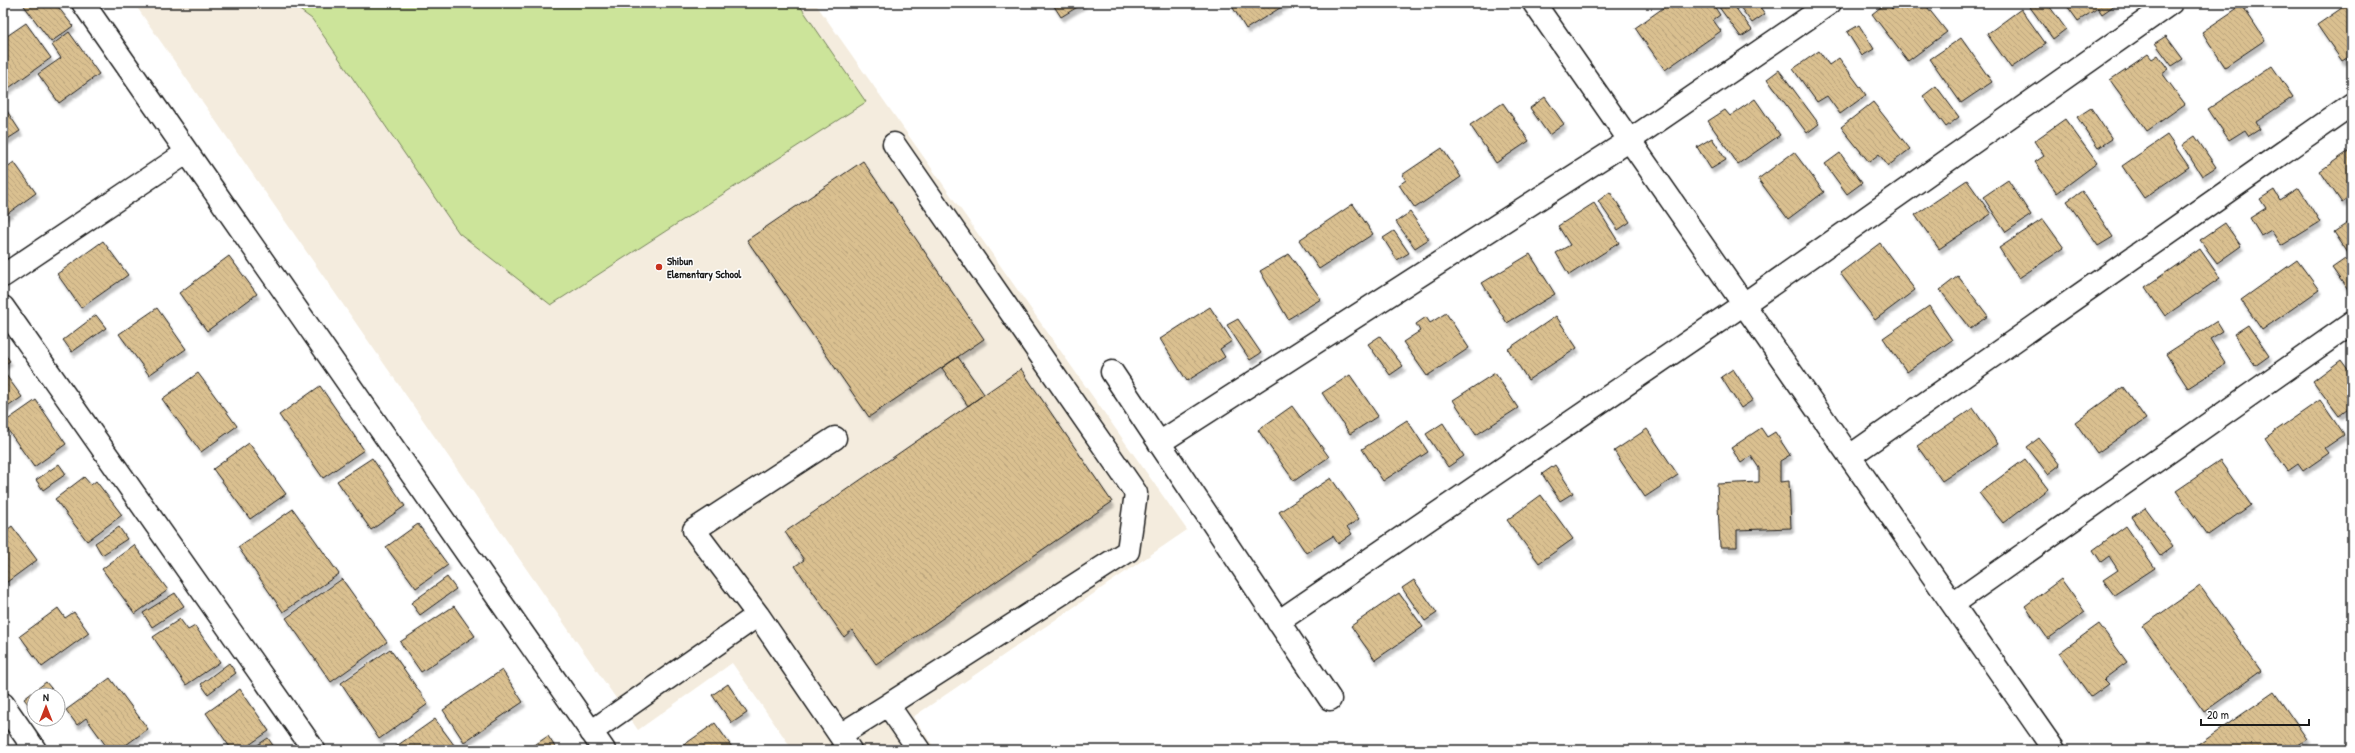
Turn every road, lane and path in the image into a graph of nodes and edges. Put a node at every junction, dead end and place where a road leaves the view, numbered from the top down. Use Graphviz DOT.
graph roads {
  1 [pos="83,3"];
  2 [pos="1534,3"];
  3 [pos="1830,3"];
  4 [pos="2171,3"];
  5 [pos="2352,104"];
  6 [pos="1630,140"];
  7 [pos="894,144"];
  8 [pos="186,153"];
  9 [pos="3,276"];
  10 [pos="1744,304"];
  11 [pos="3,307"];
  12 [pos="2352,323"];
  13 [pos="1112,372"];
  14 [pos="835,438"];
  15 [pos="1159,443"];
  16 [pos="1850,456"];
  17 [pos="1953,604"];
  18 [pos="758,615"];
  19 [pos="1278,622"];
  20 [pos="1330,699"];
  21 [pos="3,704"];
  22 [pos="888,705"];
  23 [pos="591,732"];
  24 [pos="845,742"];
  25 [pos="35,750"];
  26 [pos="314,750"];
  27 [pos="604,750"];
  28 [pos="919,750"];
  29 [pos="2054,750"];
  1 -- 8 [label="street"];
  2 -- 6 [label="street"];
  3 -- 6 [label="street"];
  4 -- 10 [label="street"];
  5 -- 16 [label="street"];
  6 -- 10 [label="street"];
  6 -- 15 [label="street"];
  7 -- 22 [label="street"];
  8 -- 9 [label="street"];
  8 -- 23 [label="street"];
  10 -- 16 [label="street"];
  10 -- 19 [label="street"];
  11 -- 26 [label="street"];
  12 -- 17 [label="street"];
  13 -- 15 [label="street"];
  14 -- 18 [label="street"];
  15 -- 19 [label="street"];
  16 -- 17 [label="street"];
  17 -- 29 [label="street"];
  18 -- 23 [label="street"];
  18 -- 24 [label="street"];
  19 -- 20 [label="street"];
  21 -- 25 [label="street"];
  22 -- 24 [label="street"];
  22 -- 28 [label="street"];
  23 -- 27 [label="street"];
}
